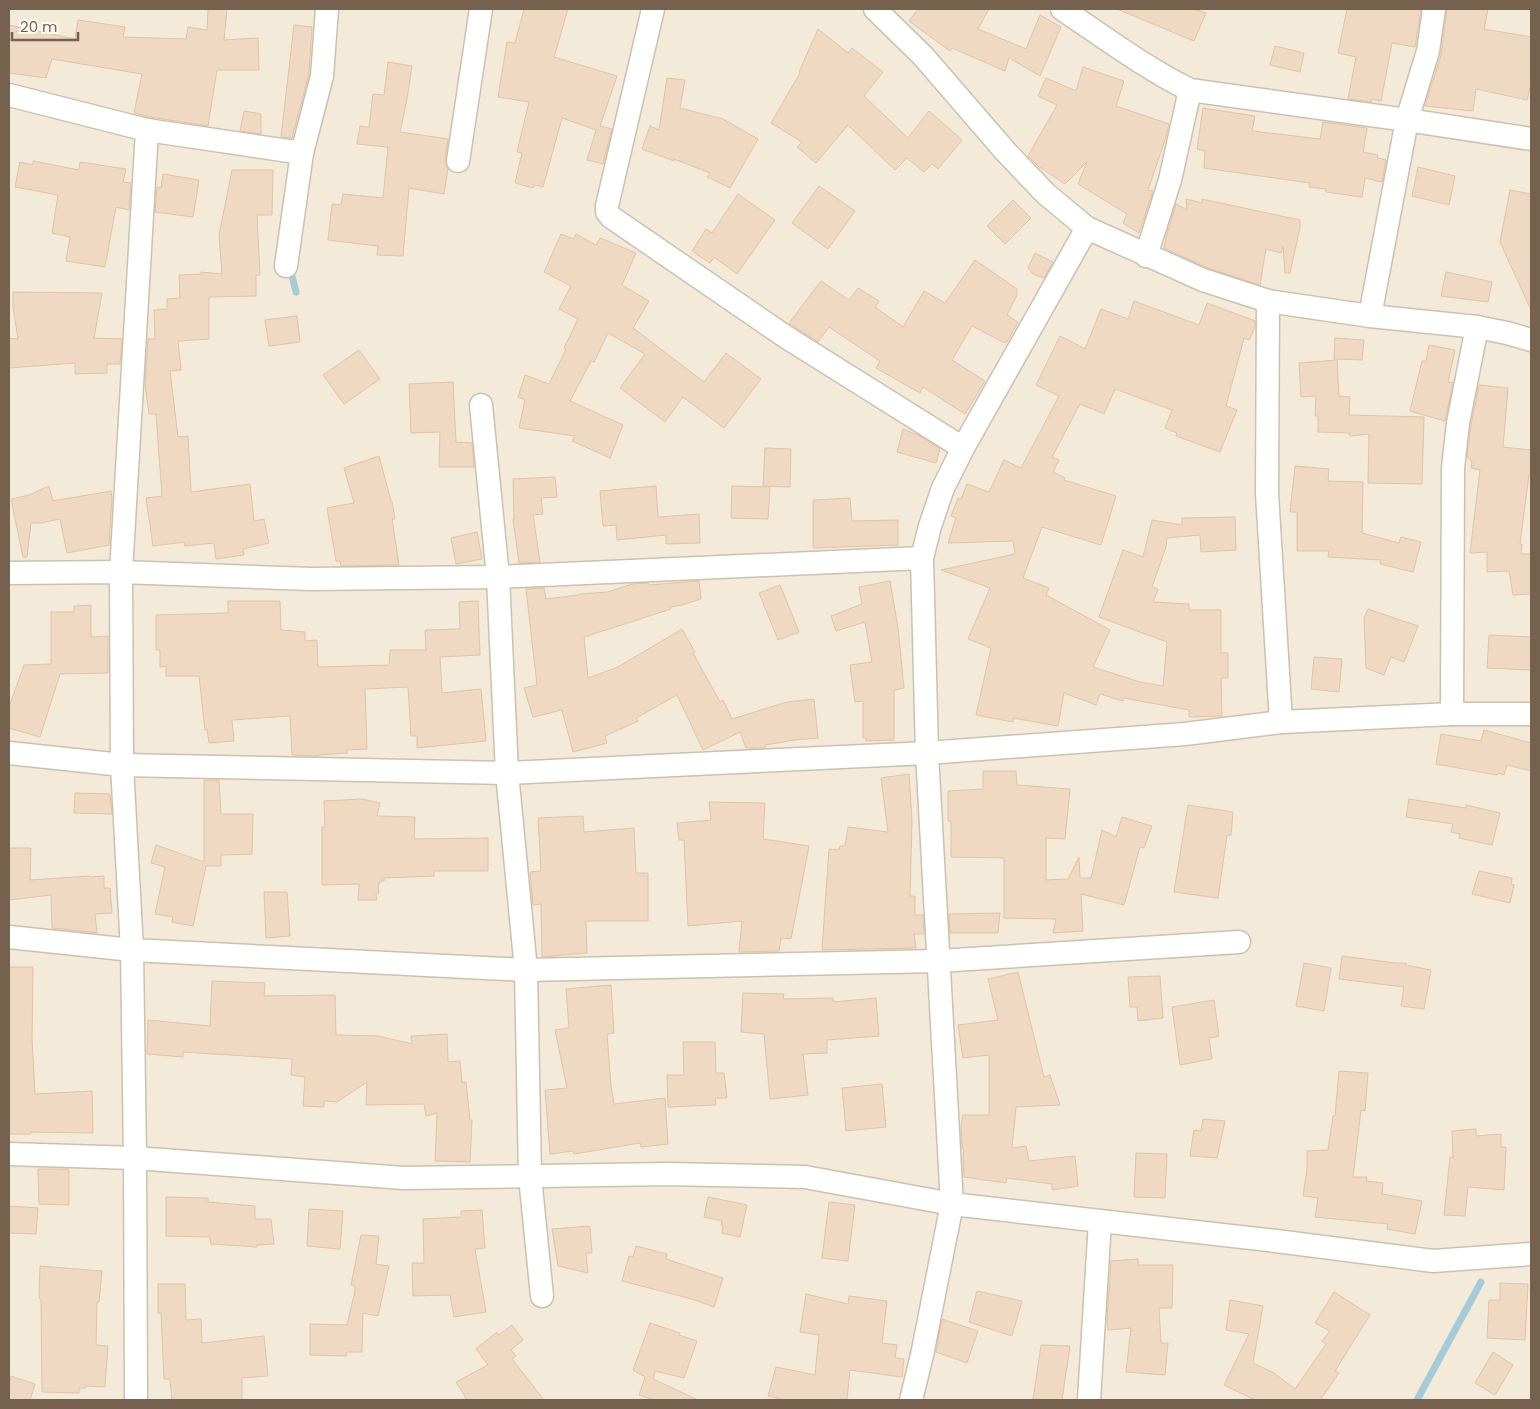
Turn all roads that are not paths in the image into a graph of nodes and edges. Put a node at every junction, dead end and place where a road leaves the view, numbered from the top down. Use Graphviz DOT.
graph roads {
  1 [pos="328,9"];
  2 [pos="481,9"];
  3 [pos="652,9"];
  4 [pos="875,9"];
  5 [pos="1062,9"];
  6 [pos="1434,9"];
  7 [pos="1190,90"];
  8 [pos="9,95"];
  9 [pos="1406,120"];
  10 [pos="147,130"];
  11 [pos="1531,139"];
  12 [pos="302,153"];
  13 [pos="458,161"];
  14 [pos="1087,228"];
  15 [pos="1146,256"];
  16 [pos="286,266"];
  17 [pos="1268,301"];
  18 [pos="1370,316"];
  19 [pos="1477,327"];
  20 [pos="1531,340"];
  21 [pos="481,404"];
  22 [pos="962,448"];
  23 [pos="922,558"];
  24 [pos="121,572"];
  25 [pos="9,573"];
  26 [pos="498,577"];
  27 [pos="1452,714"];
  28 [pos="1531,714"];
  29 [pos="1281,722"];
  30 [pos="9,753"];
  31 [pos="927,753"];
  32 [pos="122,765"];
  33 [pos="507,773"];
  34 [pos="9,937"];
  35 [pos="1239,942"];
  36 [pos="132,950"];
  37 [pos="938,961"];
  38 [pos="526,970"];
  39 [pos="9,1154"];
  40 [pos="135,1158"];
  41 [pos="530,1177"];
  42 [pos="952,1204"];
  43 [pos="1100,1221"];
  44 [pos="1531,1254"];
  45 [pos="542,1296"];
  46 [pos="136,1400"];
  47 [pos="912,1400"];
  48 [pos="1089,1400"];
  1 -- 12 [label="street"];
  2 -- 13 [label="street"];
  3 -- 22 [label="street"];
  4 -- 14 [label="street"];
  5 -- 7 [label="street"];
  6 -- 9 [label="street"];
  7 -- 9 [label="street"];
  7 -- 15 [label="street"];
  8 -- 10 [label="street"];
  9 -- 11 [label="street"];
  9 -- 18 [label="street"];
  10 -- 12 [label="street"];
  10 -- 24 [label="street"];
  12 -- 16 [label="street"];
  14 -- 15 [label="street"];
  14 -- 22 [label="street"];
  15 -- 17 [label="street"];
  17 -- 18 [label="street"];
  17 -- 29 [label="street"];
  18 -- 19 [label="street"];
  19 -- 20 [label="street"];
  19 -- 27 [label="street"];
  21 -- 26 [label="street"];
  22 -- 23 [label="street"];
  23 -- 26 [label="street"];
  23 -- 31 [label="street"];
  24 -- 25 [label="street"];
  24 -- 26 [label="street"];
  24 -- 32 [label="street"];
  26 -- 33 [label="street"];
  27 -- 28 [label="street"];
  27 -- 29 [label="street"];
  29 -- 31 [label="street"];
  30 -- 32 [label="street"];
  31 -- 33 [label="street"];
  31 -- 37 [label="street"];
  32 -- 33 [label="street"];
  32 -- 36 [label="street"];
  33 -- 38 [label="street"];
  34 -- 36 [label="street"];
  35 -- 37 [label="street"];
  36 -- 38 [label="street"];
  36 -- 40 [label="street"];
  37 -- 38 [label="street"];
  37 -- 42 [label="street"];
  38 -- 41 [label="street"];
  39 -- 40 [label="street"];
  40 -- 41 [label="street"];
  40 -- 46 [label="street"];
  41 -- 42 [label="street"];
  41 -- 45 [label="street"];
  42 -- 43 [label="street"];
  42 -- 47 [label="street"];
  43 -- 44 [label="street"];
  43 -- 48 [label="street"];
}
